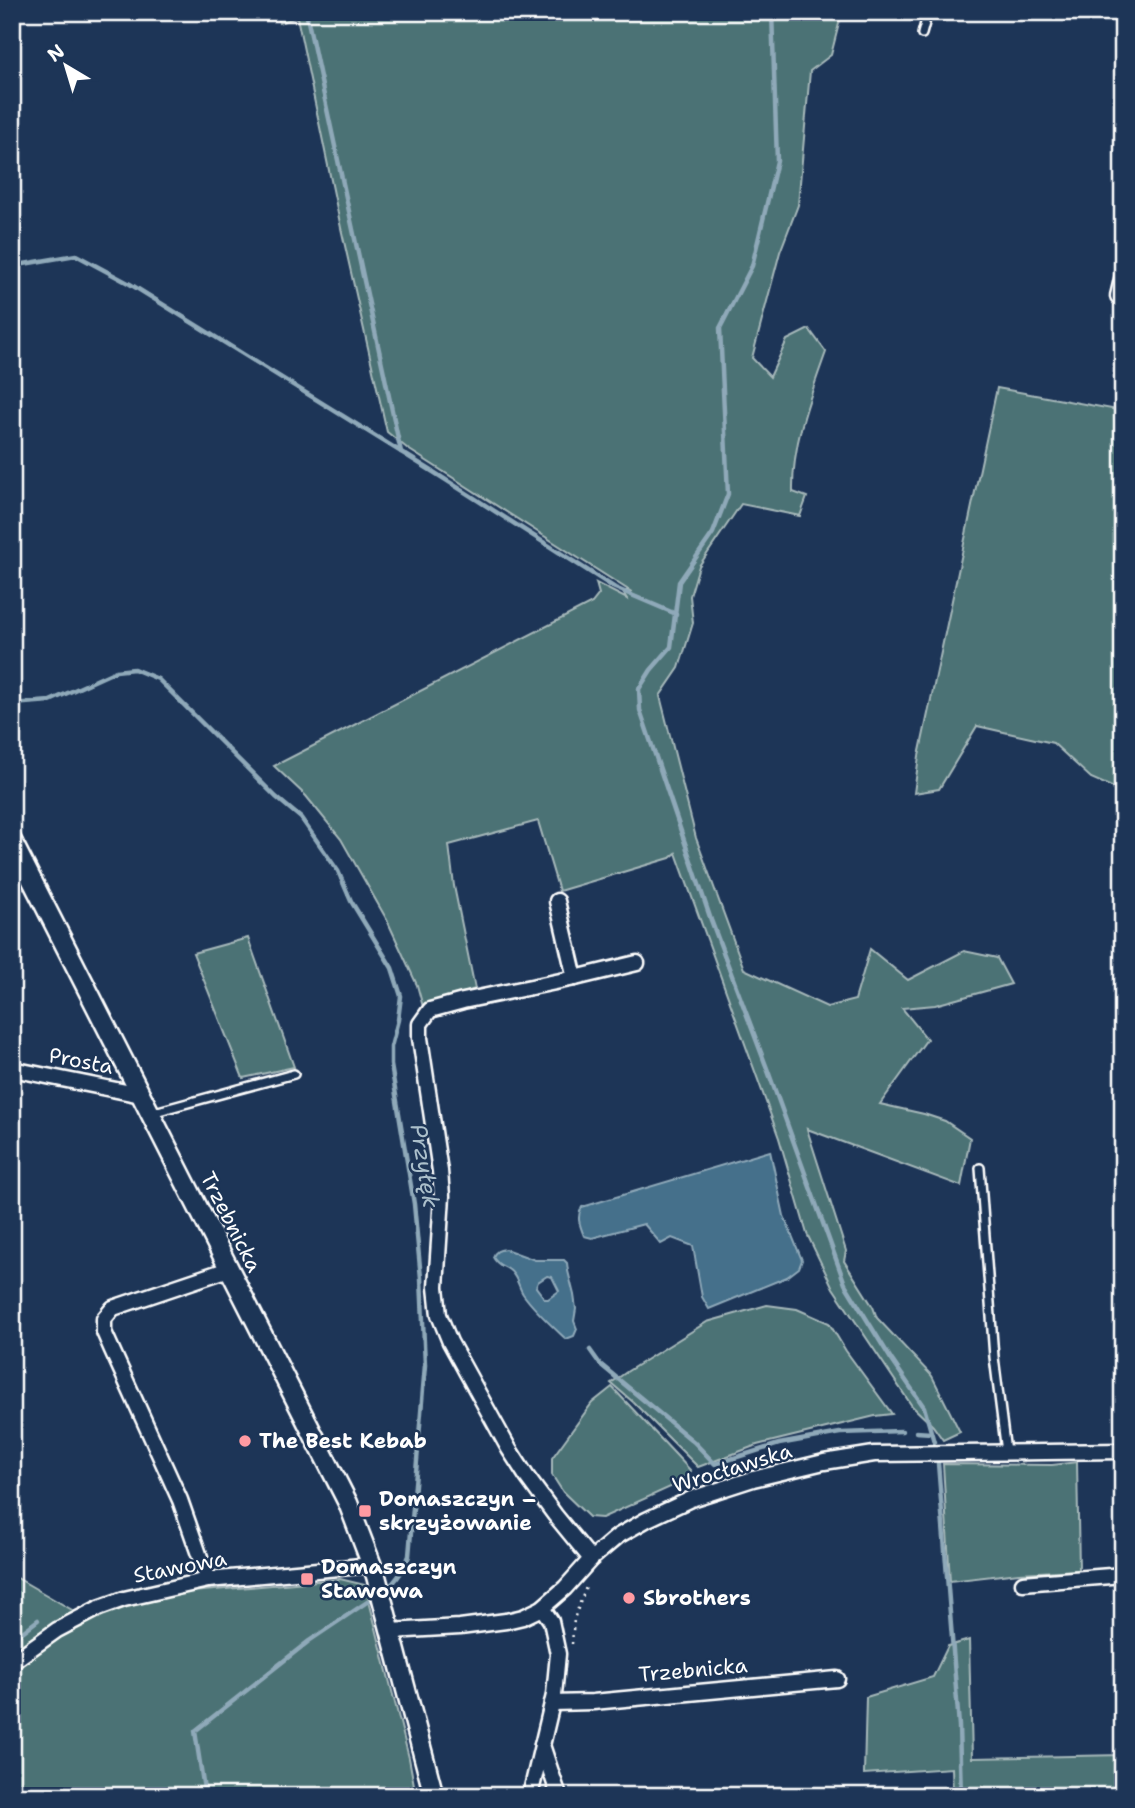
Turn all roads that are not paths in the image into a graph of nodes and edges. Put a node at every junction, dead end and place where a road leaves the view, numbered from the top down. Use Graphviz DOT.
graph roads {
  1 [pos="928,12"];
  2 [pos="922,34"];
  3 [pos="1123,275"];
  4 [pos="1118,296"];
  5 [pos="12,841"];
  6 [pos="557,901"];
  7 [pos="637,962"];
  8 [pos="575,978"];
  9 [pos="12,1069"];
  10 [pos="294,1074"];
  11 [pos="141,1095"];
  12 [pos="151,1113"];
  13 [pos="980,1168"];
  14 [pos="229,1269"];
  15 [pos="1123,1451"];
  16 [pos="1006,1452"];
  17 [pos="591,1559"];
  18 [pos="374,1570"];
  19 [pos="1123,1575"];
  20 [pos="208,1580"];
  21 [pos="1023,1583"];
  22 [pos="542,1608"];
  23 [pos="391,1631"];
  24 [pos="12,1662"];
  25 [pos="837,1679"];
  26 [pos="552,1703"];
  27 [pos="542,1744"];
  28 [pos="434,1796"];
  29 [pos="530,1796"];
  30 [pos="559,1796"];
  1 -- 2 [label="lane"];
  3 -- 4 [label="street"];
  5 -- 11 [label="street, Trzebnicka"];
  6 -- 8 [label="street"];
  7 -- 8 [label="street"];
  8 -- 17 [label="street"];
  9 -- 11 [label="street, Prosta"];
  10 -- 12 [label="lane"];
  11 -- 12 [label="street, Trzebnicka"];
  12 -- 14 [label="street, Trzebnicka"];
  13 -- 16 [label="lane"];
  14 -- 18 [label="street, Trzebnicka"];
  14 -- 20 [label="street"];
  15 -- 16 [label="street, Wrocławska"];
  16 -- 17 [label="street, Wrocławska"];
  17 -- 22 [label="street, Wrocławska"];
  18 -- 20 [label="street, Stawowa"];
  18 -- 23 [label="street, Trzebnicka"];
  19 -- 21 [label="street"];
  20 -- 24 [label="street, Stawowa"];
  22 -- 23 [label="street, Wrocławska"];
  22 -- 26 [label="street"];
  23 -- 28 [label="street, Trzebnicka"];
  25 -- 26 [label="street, Trzebnicka"];
  26 -- 27 [label="street"];
  27 -- 29 [label="street"];
  27 -- 30 [label="street"];
}
